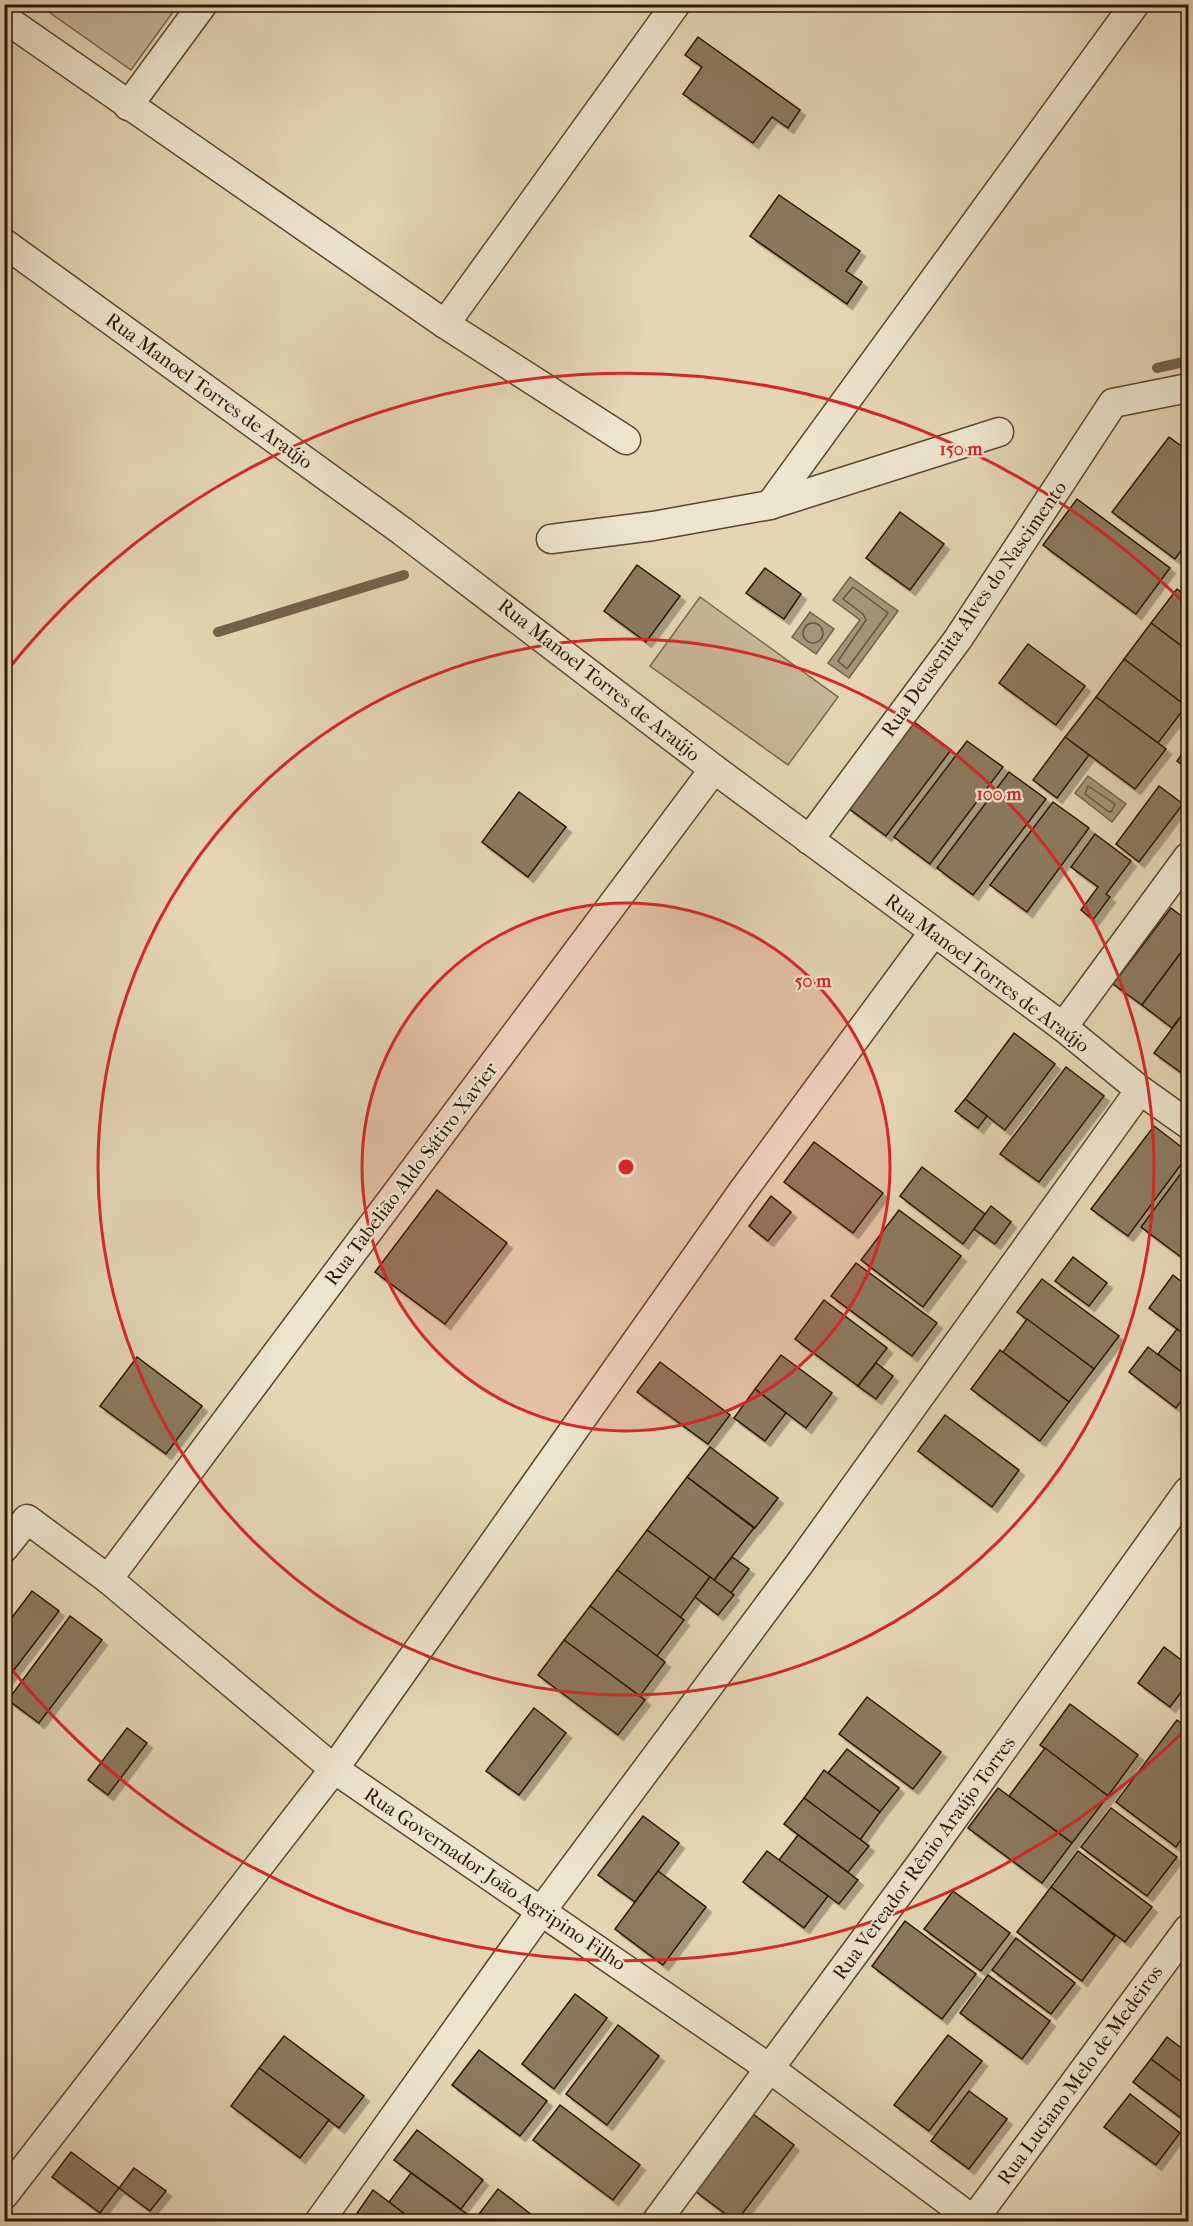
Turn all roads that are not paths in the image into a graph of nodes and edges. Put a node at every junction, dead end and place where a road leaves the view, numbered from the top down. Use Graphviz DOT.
graph roads {
  1 [pos="203,4"];
  2 [pos="675,4"];
  3 [pos="1135,4"];
  4 [pos="4,18"];
  5 [pos="128,106"];
  6 [pos="4,243"];
  7 [pos="445,324"];
  8 [pos="1188,388"];
  9 [pos="999,432"];
  10 [pos="626,440"];
  11 [pos="770,505"];
  12 [pos="551,539"];
  13 [pos="714,769"];
  14 [pos="809,840"];
  15 [pos="1188,857"];
  16 [pos="933,933"];
  17 [pos="1063,1027"];
  18 [pos="1140,1090"];
  19 [pos="1188,1124"];
  20 [pos="1188,1491"];
  21 [pos="4,1548"];
  22 [pos="108,1579"];
  23 [pos="334,1769"];
  24 [pos="542,1910"];
  25 [pos="1188,1929"];
  26 [pos="769,2068"];
  27 [pos="4,2195"];
  28 [pos="974,2221"];
  29 [pos="319,2222"];
  30 [pos="656,2222"];
  1 -- 5 [label="street"];
  2 -- 7 [label="street"];
  3 -- 11 [label="street"];
  4 -- 5 [label="street"];
  5 -- 7 [label="street"];
  6 -- 13 [label="street, Rua Manoel Torres de Araújo"];
  7 -- 10 [label="street"];
  8 -- 14 [label="street, Rua Deusenita Alves do Nascimento"];
  9 -- 11 [label="street"];
  11 -- 12 [label="street"];
  13 -- 14 [label="street, Rua Manoel Torres de Araújo"];
  13 -- 22 [label="street, Rua Tabelião Aldo Sátiro Xavier"];
  14 -- 16 [label="street, Rua Manoel Torres de Araújo"];
  15 -- 17 [label="street"];
  16 -- 17 [label="street, Rua Manoel Torres de Araújo"];
  16 -- 23 [label="street"];
  17 -- 18 [label="street, Rua Manoel Torres de Araújo"];
  18 -- 19 [label="street, Rua Manoel Torres de Araújo"];
  18 -- 24 [label="street"];
  20 -- 26 [label="street, Rua Vereador Rênio Araújo Torres"];
  21 -- 22 [label="street, Rua Governador João Agripino Filho"];
  22 -- 23 [label="street, Rua Governador João Agripino Filho"];
  23 -- 24 [label="street, Rua Governador João Agripino Filho"];
  23 -- 27 [label="street"];
  24 -- 26 [label="street, Rua Governador João Agripino Filho"];
  24 -- 29 [label="street"];
  25 -- 28 [label="street, Rua Luciano Melo de Medeiros"];
  26 -- 28 [label="street, Rua Governador João Agripino Filho"];
  26 -- 30 [label="street, Rua Vereador Rênio Araújo Torres"];
}
